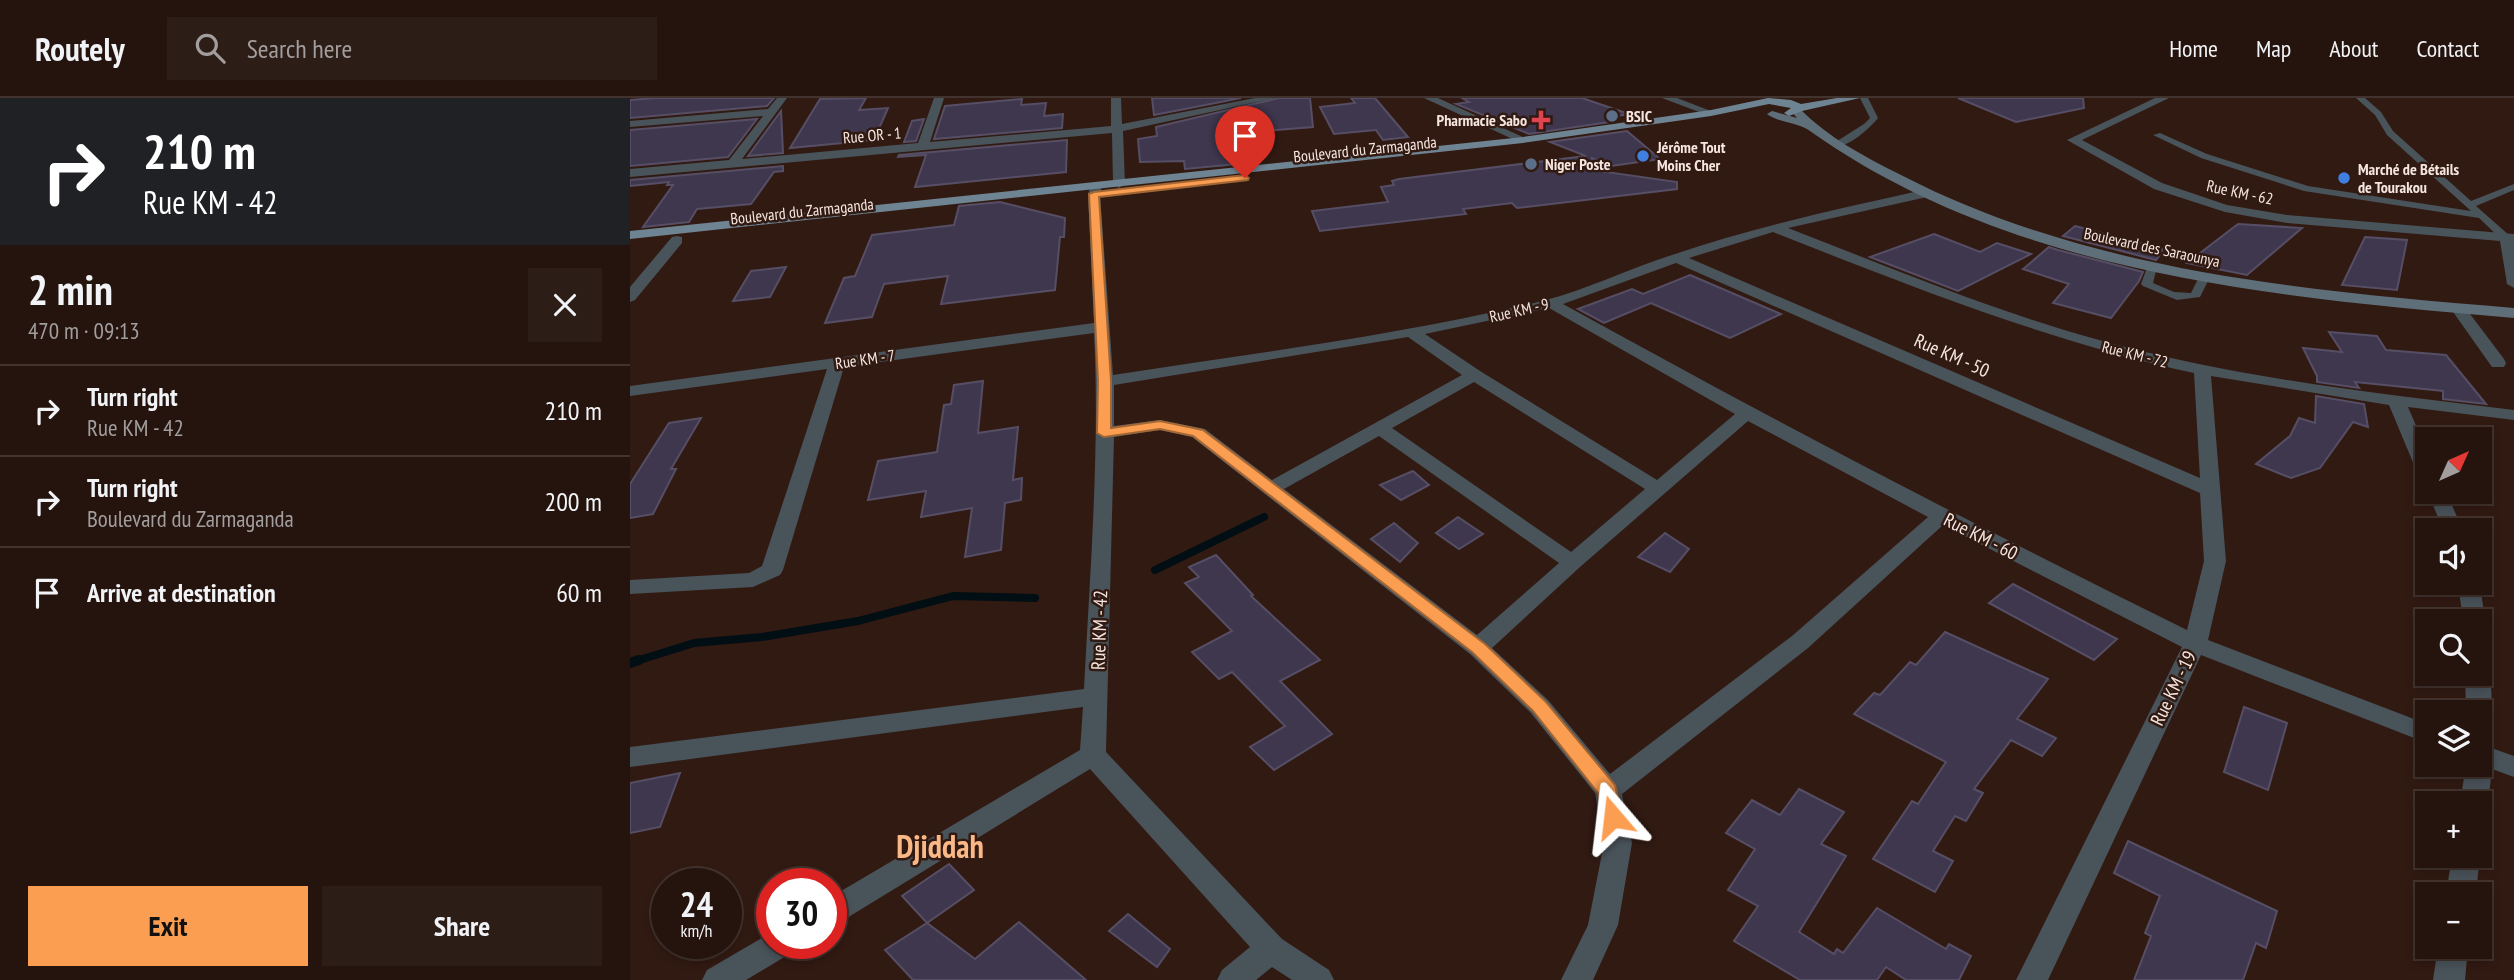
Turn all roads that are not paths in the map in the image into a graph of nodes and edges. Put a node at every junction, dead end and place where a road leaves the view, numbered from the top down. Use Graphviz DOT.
graph roads {
  1 [pos="782,98"];
  2 [pos="939,98"];
  3 [pos="1116,98"];
  4 [pos="1271,98"];
  5 [pos="1430,98"];
  6 [pos="1667,98"];
  7 [pos="1808,98"];
  8 [pos="1855,98"];
  9 [pos="1864,98"];
  10 [pos="2164,98"];
  11 [pos="2360,98"];
  12 [pos="1779,100"];
  13 [pos="1754,103"];
  14 [pos="1797,110"];
  15 [pos="771,112"];
  16 [pos="1711,113"];
  17 [pos="1770,113"];
  18 [pos="630,124"];
  19 [pos="1809,126"];
  20 [pos="1116,129"];
  21 [pos="2157,135"];
  22 [pos="1523,140"];
  23 [pos="1837,145"];
  24 [pos="923,146"];
  25 [pos="732,164"];
  26 [pos="630,173"];
  27 [pos="1119,184"];
  28 [pos="2514,187"];
  29 [pos="1095,190"];
  30 [pos="1923,194"];
  31 [pos="2470,205"];
  32 [pos="2482,215"];
  33 [pos="1774,227"];
  34 [pos="630,235"];
  35 [pos="2510,238"];
  36 [pos="677,240"];
  37 [pos="630,245"];
  38 [pos="1676,258"];
  39 [pos="2152,267"];
  40 [pos="2204,277"];
  41 [pos="2514,284"];
  42 [pos="630,297"];
  43 [pos="1551,303"];
  44 [pos="2459,309"];
  45 [pos="2514,313"];
  46 [pos="1100,327"];
  47 [pos="1410,332"];
  48 [pos="837,363"];
  49 [pos="2498,363"];
  50 [pos="2202,371"];
  51 [pos="1474,375"];
  52 [pos="1105,381"];
  53 [pos="630,391"];
  54 [pos="2396,401"];
  55 [pos="1747,413"];
  56 [pos="2514,415"];
  57 [pos="1378,427"];
  58 [pos="1104,433"];
  59 [pos="2415,445"];
  60 [pos="1272,488"];
  61 [pos="1658,489"];
  62 [pos="2211,490"];
  63 [pos="1941,516"];
  64 [pos="1572,562"];
  65 [pos="630,587"];
  66 [pos="2195,645"];
  67 [pos="1478,648"];
  68 [pos="1097,696"];
  69 [pos="2415,729"];
  70 [pos="1093,755"];
  71 [pos="630,757"];
  72 [pos="2492,759"];
  73 [pos="2514,767"];
  74 [pos="1608,790"];
  75 [pos="847,902"];
  76 [pos="1270,949"];
  77 [pos="756,957"];
  78 [pos="2452,959"];
  79 [pos="718,980"];
  80 [pos="1233,980"];
  81 [pos="1318,980"];
  82 [pos="1577,980"];
  83 [pos="2032,980"];
  84 [pos="2449,980"];
  1 -- 15 [label="street"];
  2 -- 24 [label="street"];
  3 -- 20 [label="street"];
  4 -- 20 [label="street, Rue OR - 1"];
  5 -- 22 [label="street"];
  6 -- 16 [label="street"];
  7 -- 12 [label="main road"];
  8 -- 14 [label="main road"];
  9 -- 23 [label="lane"];
  10 -- 35 [label="street, Rue KM - 62"];
  11 -- 31 [label="lane"];
  12 -- 13 [label="main road, Boulevard du Zarmaganda"];
  12 -- 14 [label="main road"];
  13 -- 16 [label="main road, Boulevard du Zarmaganda"];
  13 -- 17 [label="main road"];
  14 -- 17 [label="main road, Boulevard du Zarmaganda"];
  14 -- 19 [label="main road, Boulevard des Saraounya"];
  15 -- 18 [label="street"];
  15 -- 25 [label="street"];
  16 -- 22 [label="main road, Boulevard du Zarmaganda"];
  17 -- 19 [label="main road, Boulevard des Saraounya"];
  17 -- 29 [label="main road, Boulevard du Zarmaganda"];
  19 -- 23 [label="main road, Boulevard des Saraounya"];
  20 -- 24 [label="street, Rue OR - 1"];
  20 -- 27 [label="street"];
  21 -- 32 [label="lane"];
  22 -- 27 [label="main road, Boulevard du Zarmaganda"];
  23 -- 30 [label="main road, Boulevard des Saraounya"];
  24 -- 25 [label="street, Rue OR - 1"];
  25 -- 26 [label="street, Rue OR - 1"];
  27 -- 29 [label="main road, Boulevard du Zarmaganda"];
  28 -- 31 [label="lane"];
  29 -- 34 [label="main road, Boulevard du Zarmaganda"];
  29 -- 36 [label="main road, Boulevard du Zarmaganda"];
  29 -- 46 [label="street, Rue KM - 42"];
  30 -- 33 [label="street, Rue KM - 9"];
  30 -- 39 [label="main road, Boulevard des Saraounya"];
  31 -- 32 [label="lane"];
  32 -- 35 [label="lane"];
  33 -- 38 [label="street, Rue KM - 9"];
  33 -- 50 [label="street, Rue KM - 72"];
  35 -- 41 [label="street"];
  36 -- 37 [label="main road, Boulevard du Zarmaganda"];
  36 -- 42 [label="street"];
  38 -- 43 [label="street, Rue KM - 9"];
  38 -- 62 [label="street, Rue KM - 50"];
  39 -- 40 [label="main road, Boulevard des Saraounya"];
  39 -- 40 [label="lane"];
  40 -- 44 [label="main road, Boulevard des Saraounya"];
  43 -- 47 [label="street, Rue KM - 9"];
  43 -- 55 [label="street, Rue KM - 60"];
  44 -- 45 [label="main road, Boulevard des Saraounya"];
  44 -- 49 [label="street"];
  46 -- 48 [label="street, Rue KM - 7"];
  46 -- 52 [label="street, Rue KM - 42"];
  47 -- 51 [label="street"];
  47 -- 52 [label="street, Rue KM - 9"];
  48 -- 53 [label="street, Rue KM - 7"];
  48 -- 65 [label="street"];
  50 -- 54 [label="street, Rue KM - 72"];
  50 -- 62 [label="street, Rue KM - 19"];
  51 -- 57 [label="street"];
  51 -- 61 [label="street"];
  52 -- 58 [label="street, Rue KM - 42"];
  54 -- 56 [label="street, Rue KM - 72"];
  54 -- 59 [label="street"];
  55 -- 61 [label="street"];
  55 -- 63 [label="street, Rue KM - 60"];
  57 -- 60 [label="street"];
  57 -- 64 [label="street"];
  58 -- 60 [label="street"];
  58 -- 68 [label="street, Rue KM - 42"];
  60 -- 67 [label="street"];
  61 -- 64 [label="street"];
  62 -- 66 [label="street, Rue KM - 19"];
  63 -- 66 [label="street, Rue KM - 60"];
  63 -- 74 [label="street"];
  64 -- 67 [label="street"];
  66 -- 69 [label="street, Rue KM - 60"];
  66 -- 83 [label="street, Rue KM - 19"];
  67 -- 74 [label="street"];
  68 -- 70 [label="street, Rue KM - 42"];
  68 -- 71 [label="street"];
  70 -- 75 [label="street"];
  70 -- 76 [label="street"];
  72 -- 73 [label="street"];
  74 -- 82 [label="street"];
  76 -- 80 [label="street"];
  76 -- 81 [label="street"];
  77 -- 79 [label="street"];
  78 -- 84 [label="street"];
}
